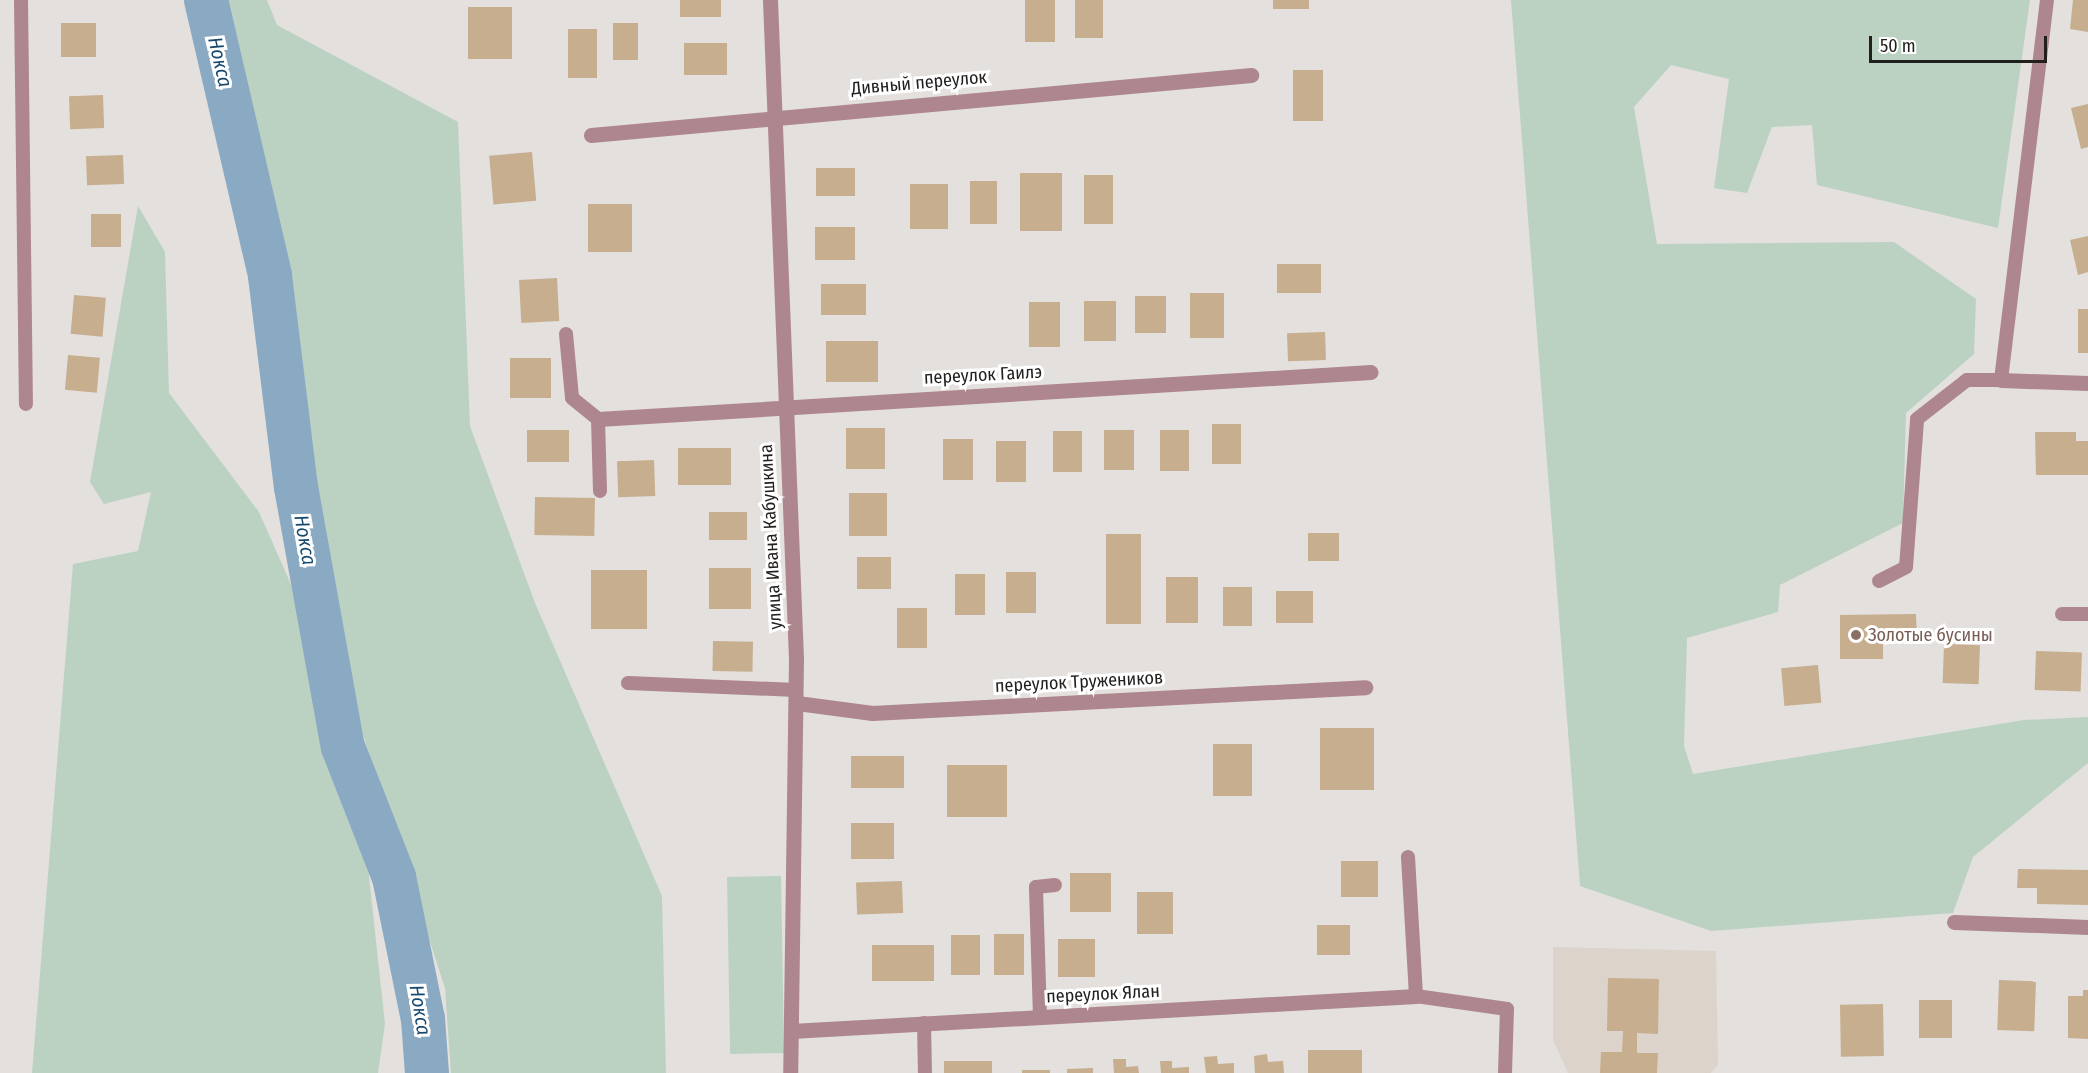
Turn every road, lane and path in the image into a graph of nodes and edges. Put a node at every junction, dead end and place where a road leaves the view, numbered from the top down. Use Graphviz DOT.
graph roads {
  1 [pos="21,0"];
  2 [pos="770,0"];
  3 [pos="2047,0"];
  4 [pos="1251,75"];
  5 [pos="778,115"];
  6 [pos="591,135"];
  7 [pos="566,334"];
  8 [pos="1371,372"];
  9 [pos="2001,380"];
  10 [pos="2088,383"];
  11 [pos="26,404"];
  12 [pos="784,405"];
  13 [pos="597,419"];
  14 [pos="600,491"];
  15 [pos="1879,581"];
  16 [pos="2062,614"];
  17 [pos="2088,614"];
  18 [pos="628,683"];
  19 [pos="1365,687"];
  20 [pos="796,696"];
  21 [pos="1408,857"];
  22 [pos="1054,885"];
  23 [pos="1954,922"];
  24 [pos="2088,927"];
  25 [pos="1416,996"];
  26 [pos="1040,1017"];
  27 [pos="924,1023"];
  28 [pos="791,1031"];
  29 [pos="790,1073"];
  30 [pos="925,1073"];
  31 [pos="1505,1073"];
  1 -- 11 [label="lane"];
  2 -- 5 [label="street, улица Ивана Кабушкина"];
  3 -- 9 [label="lane"];
  4 -- 5 [label="street, Дивный переулок"];
  5 -- 6 [label="street, Дивный переулок"];
  5 -- 12 [label="street, улица Ивана Кабушкина"];
  7 -- 13 [label="lane"];
  8 -- 12 [label="street, переулок Гаилэ"];
  9 -- 10 [label="street"];
  9 -- 15 [label="lane"];
  12 -- 13 [label="street, переулок Гаилэ"];
  12 -- 20 [label="street, улица Ивана Кабушкина"];
  13 -- 14 [label="lane"];
  16 -- 17 [label="lane"];
  18 -- 20 [label="lane"];
  19 -- 20 [label="street, переулок Тружеников"];
  20 -- 28 [label="street, улица Ивана Кабушкина"];
  21 -- 25 [label="lane"];
  22 -- 26 [label="lane"];
  23 -- 24 [label="street"];
  25 -- 26 [label="street, переулок Ялан"];
  25 -- 31 [label="lane"];
  26 -- 27 [label="street, переулок Ялан"];
  27 -- 28 [label="street, переулок Ялан"];
  27 -- 30 [label="lane"];
  28 -- 29 [label="street, улица Ивана Кабушкина"];
}
